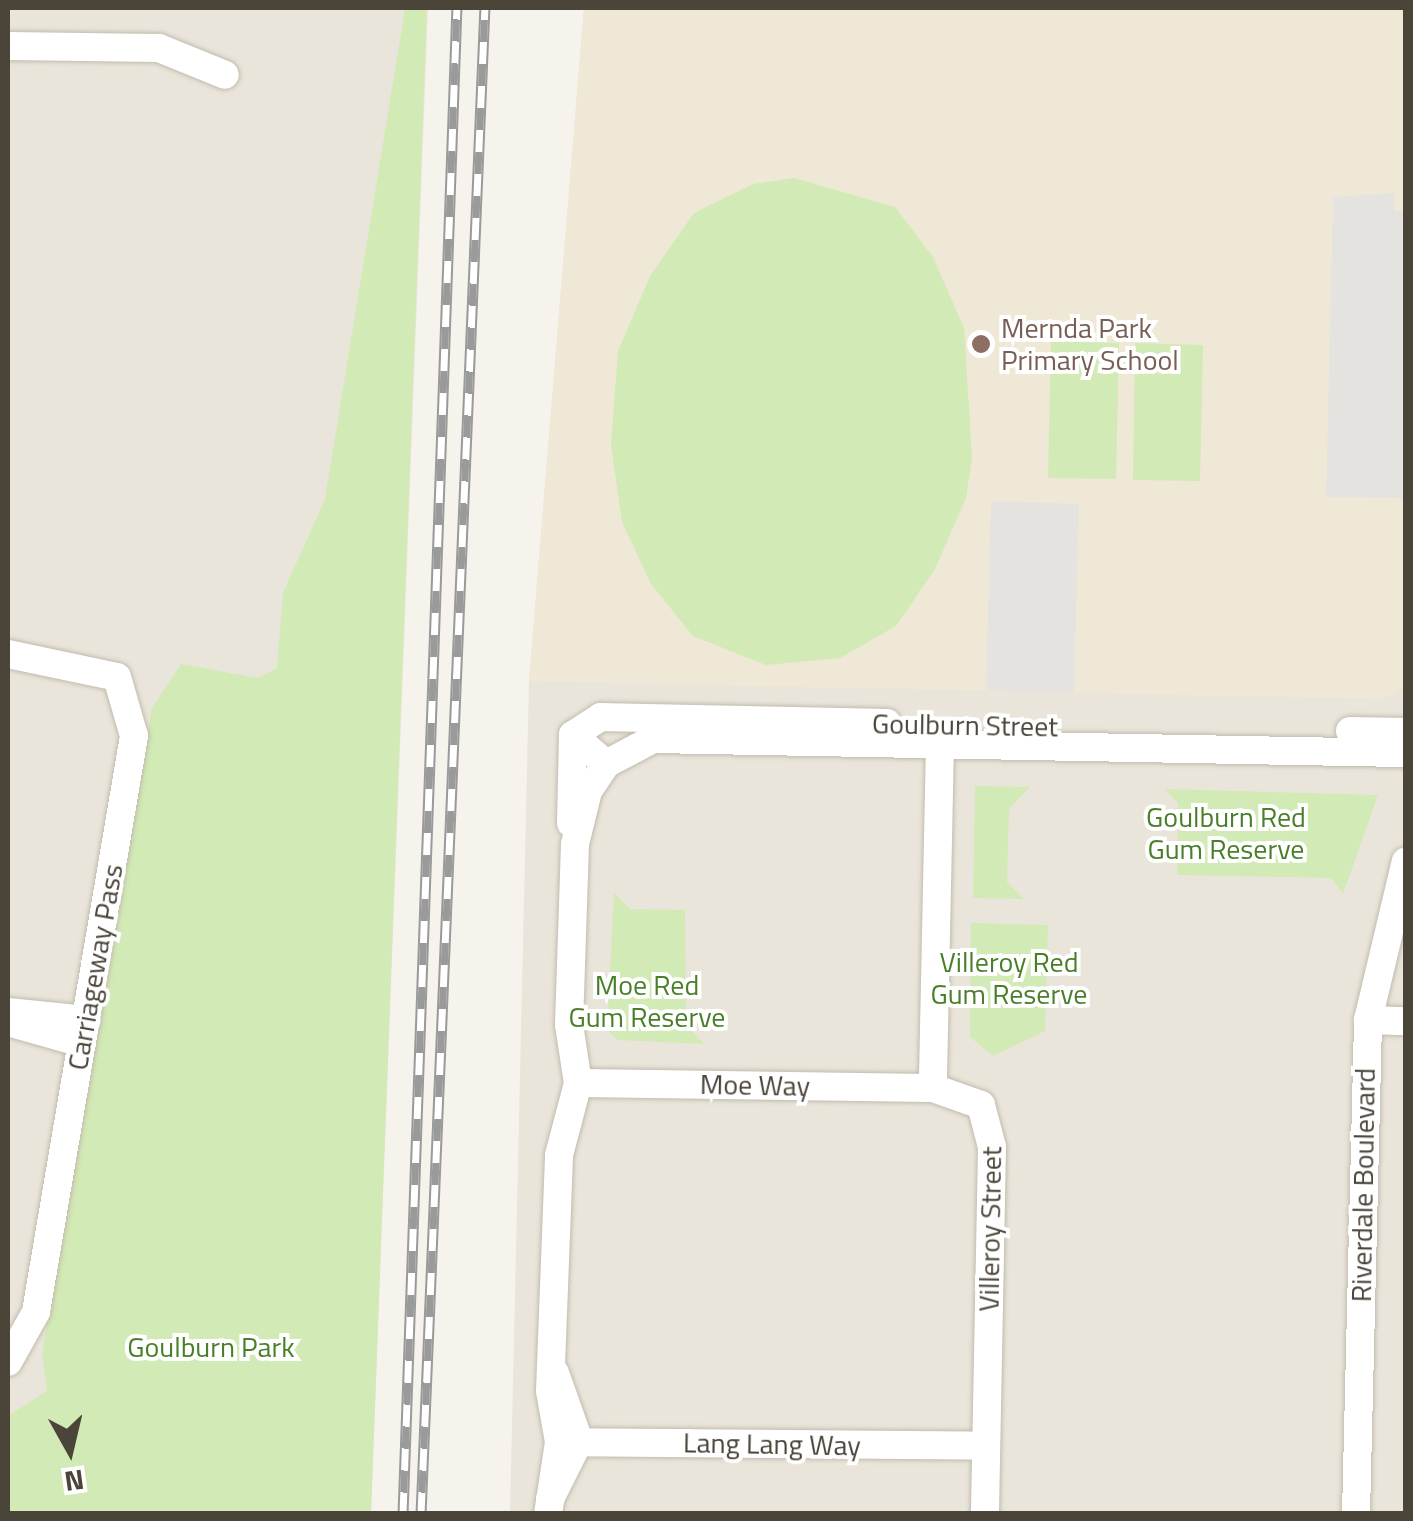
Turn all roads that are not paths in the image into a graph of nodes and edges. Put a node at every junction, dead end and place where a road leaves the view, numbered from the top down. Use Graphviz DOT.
graph roads {
  1 [pos="8,46"];
  2 [pos="225,75"];
  3 [pos="8,654"];
  4 [pos="1406,732"];
  5 [pos="574,735"];
  6 [pos="940,744"];
  7 [pos="1406,753"];
  8 [pos="606,764"];
  9 [pos="575,844"];
  10 [pos="1406,861"];
  11 [pos="8,1012"];
  12 [pos="1368,1020"];
  13 [pos="1406,1021"];
  14 [pos="8,1022"];
  15 [pos="84,1031"];
  16 [pos="578,1083"];
  17 [pos="932,1088"];
  18 [pos="8,1362"];
  19 [pos="569,1442"];
  20 [pos="985,1446"];
  21 [pos="549,1506"];
  22 [pos="984,1514"];
  23 [pos="1356,1514"];
  1 -- 2 [label="street"];
  3 -- 15 [label="street, Carriageway Pass"];
  4 -- 5 [label="street, Goulburn Street"];
  5 -- 8 [label="street"];
  5 -- 9 [label="street"];
  6 -- 7 [label="street, Goulburn Street"];
  6 -- 8 [label="street, Goulburn Street"];
  6 -- 17 [label="street"];
  8 -- 9 [label="street"];
  9 -- 16 [label="street"];
  10 -- 12 [label="street, Riverdale Boulevard"];
  11 -- 15 [label="street"];
  12 -- 13 [label="street"];
  12 -- 23 [label="street, Riverdale Boulevard"];
  14 -- 15 [label="street"];
  15 -- 18 [label="street, Carriageway Pass"];
  16 -- 17 [label="street, Moe Way"];
  16 -- 19 [label="street"];
  17 -- 20 [label="street, Villeroy Street"];
  19 -- 20 [label="street, Lang Lang Way"];
  19 -- 21 [label="street"];
  20 -- 22 [label="street, Villeroy Street"];
}
